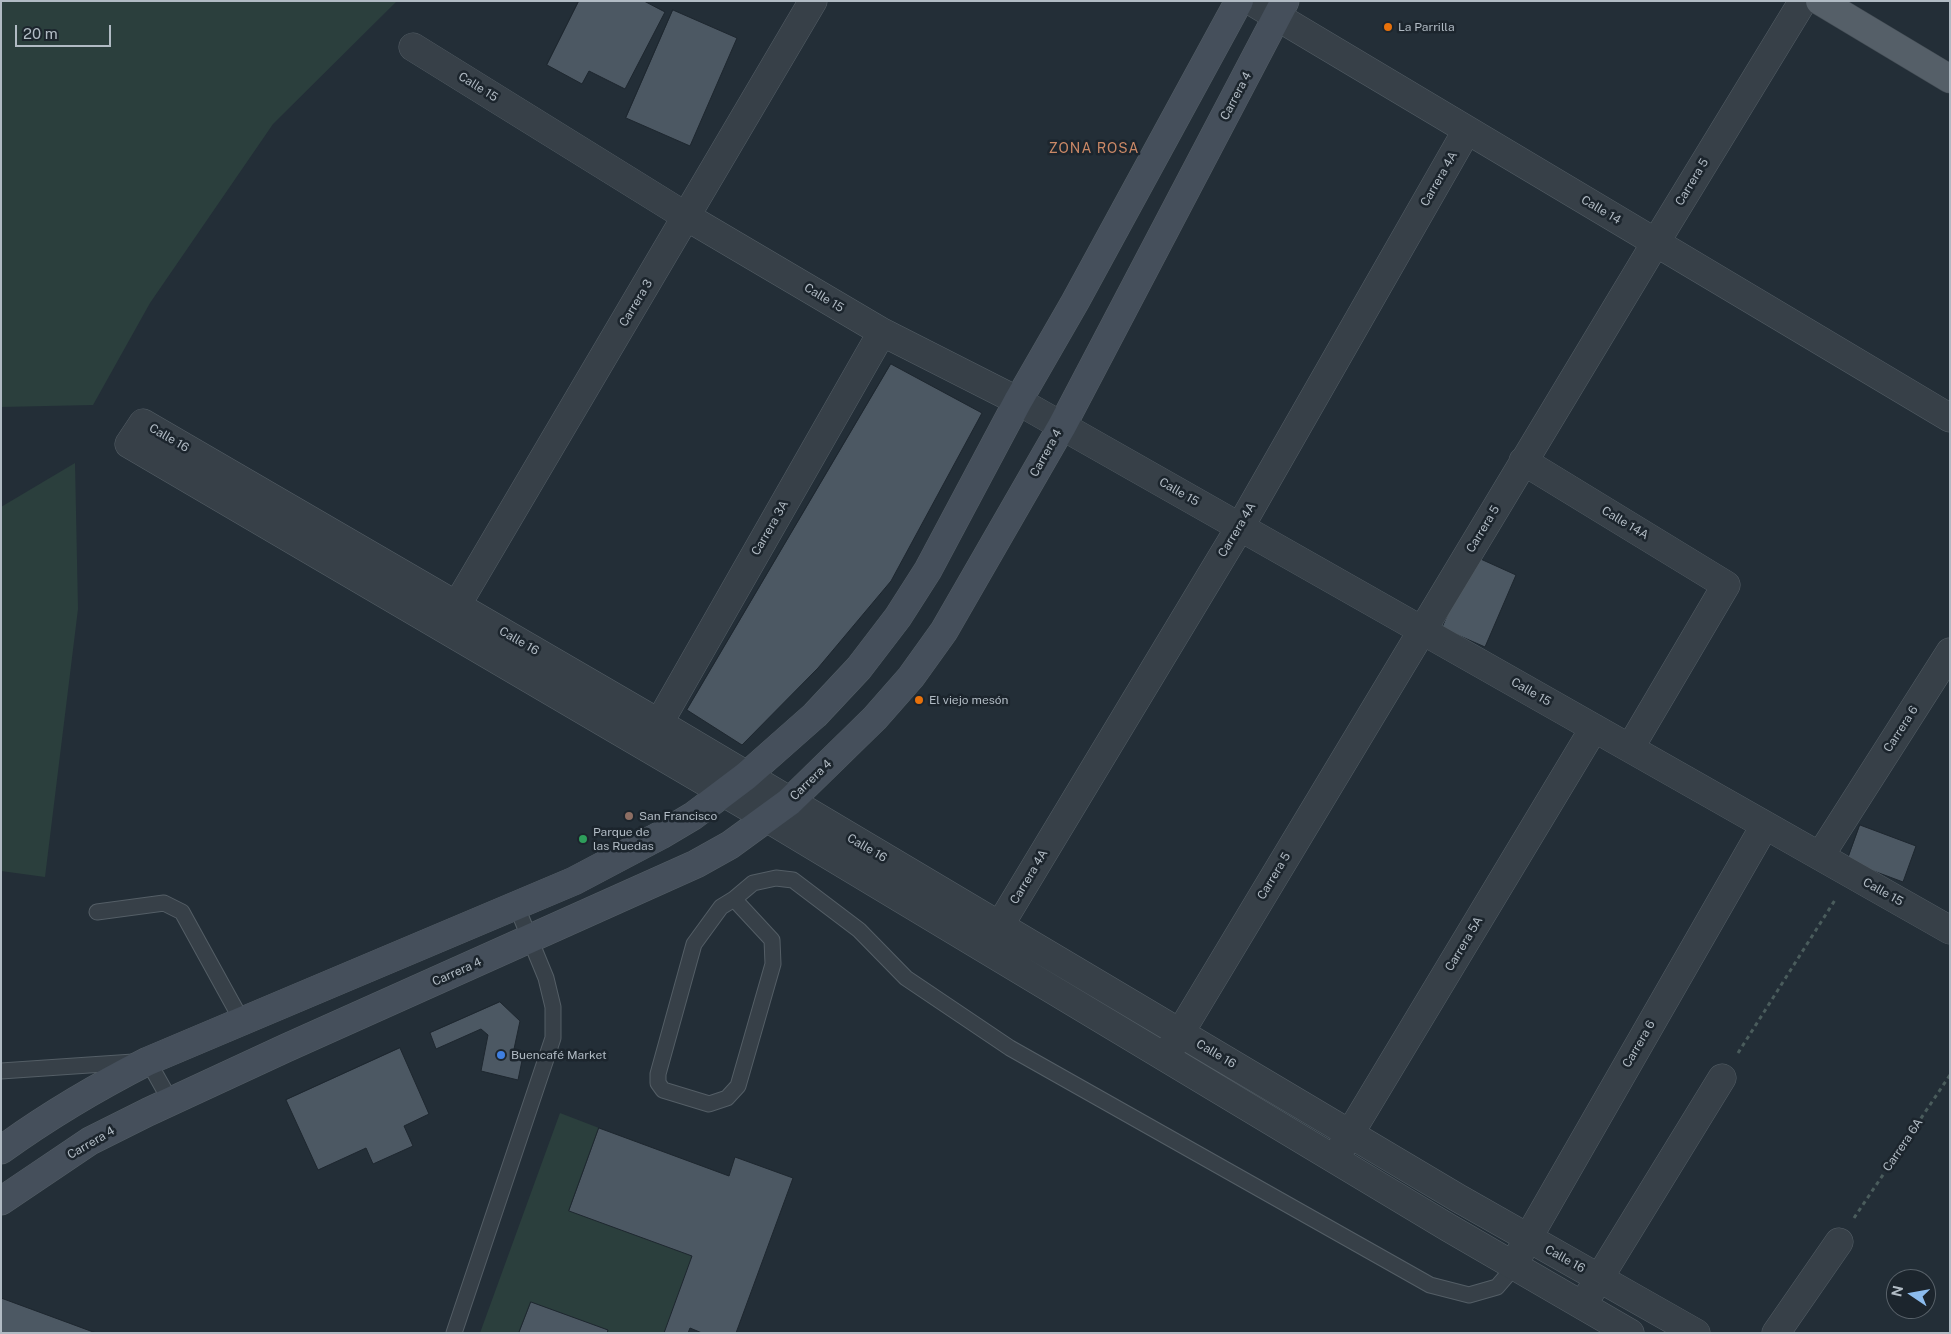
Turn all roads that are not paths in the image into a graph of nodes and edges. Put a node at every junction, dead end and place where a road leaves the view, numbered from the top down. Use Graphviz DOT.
graph roads {
  1 [pos="814,1"];
  2 [pos="1239,1"];
  3 [pos="1251,1"];
  4 [pos="1803,1"];
  5 [pos="1820,1"];
  6 [pos="1281,9"];
  7 [pos="413,47"];
  8 [pos="1950,80"];
  9 [pos="1467,130"];
  10 [pos="687,217"];
  11 [pos="1656,242"];
  12 [pos="882,332"];
  13 [pos="1018,401"];
  14 [pos="1950,418"];
  15 [pos="1062,426"];
  16 [pos="1524,462"];
  17 [pos="1240,527"];
  18 [pos="457,605"];
  19 [pos="1422,630"];
  20 [pos="1946,668"];
  21 [pos="659,723"];
  22 [pos="1594,728"];
  23 [pos="1630,748"];
  24 [pos="746,776"];
  25 [pos="722,793"];
  26 [pos="789,802"];
  27 [pos="766,818"];
  28 [pos="1765,825"];
  29 [pos="1820,856"];
  30 [pos="555,889"];
  31 [pos="734,898"];
  32 [pos="516,905"];
  33 [pos="97,912"];
  34 [pos="566,924"];
  35 [pos="1000,925"];
  36 [pos="1950,930"];
  37 [pos="530,939"];
  38 [pos="242,1021"];
  39 [pos="1180,1033"];
  40 [pos="1166,1058"];
  41 [pos="148,1061"];
  42 [pos="1,1071"];
  43 [pos="1722,1078"];
  44 [pos="171,1102"];
  45 [pos="1350,1133"];
  46 [pos="1,1150"];
  47 [pos="1335,1160"];
  48 [pos="1,1201"];
  49 [pos="1528,1238"];
  50 [pos="1839,1242"];
  51 [pos="1514,1266"];
  52 [pos="1599,1278"];
  53 [pos="1583,1305"];
  54 [pos="454,1333"];
  55 [pos="1630,1333"];
  56 [pos="1696,1333"];
  57 [pos="1776,1333"];
  1 -- 10 [label="street, Carrera 3"];
  2 -- 13 [label="main road"];
  3 -- 6 [label="street, Calle 14"];
  4 -- 11 [label="street, Carrera 5"];
  5 -- 8 [label="main road"];
  6 -- 9 [label="street, Calle 14"];
  6 -- 15 [label="main road, Carrera 4"];
  7 -- 10 [label="street, Calle 15"];
  9 -- 11 [label="street, Calle 14"];
  9 -- 17 [label="street, Carrera 4A"];
  10 -- 12 [label="street, Calle 15"];
  10 -- 18 [label="street, Carrera 3"];
  11 -- 14 [label="street, Calle 14"];
  11 -- 16 [label="street, Carrera 5"];
  12 -- 13 [label="street, Calle 15"];
  12 -- 21 [label="street, Carrera 3A"];
  13 -- 15 [label="street, Calle 15"];
  13 -- 24 [label="main road"];
  15 -- 17 [label="street, Calle 15"];
  15 -- 26 [label="main road, Carrera 4"];
  16 -- 19 [label="street, Carrera 5"];
  16 -- 23 [label="street, Calle 14A"];
  17 -- 19 [label="street, Calle 15"];
  17 -- 35 [label="street, Carrera 4A"];
  18 -- 21 [label="street, Calle 16"];
  18 -- 25 [label="street, Calle 16"];
  19 -- 22 [label="street, Calle 15"];
  19 -- 39 [label="street, Carrera 5"];
  20 -- 29 [label="street, Carrera 6"];
  21 -- 24 [label="street, Calle 16"];
  22 -- 23 [label="street, Calle 15"];
  22 -- 45 [label="street, Carrera 5A"];
  23 -- 28 [label="street, Calle 15"];
  24 -- 25 [label="main road"];
  24 -- 26 [label="street, Calle 16"];
  25 -- 27 [label="street, Calle 16"];
  25 -- 30 [label="main road"];
  26 -- 27 [label="main road, Carrera 4"];
  26 -- 35 [label="street, Calle 16"];
  27 -- 34 [label="main road, Carrera 4"];
  27 -- 40 [label="street, Calle 16"];
  28 -- 29 [label="street, Calle 15"];
  28 -- 49 [label="street, Carrera 6"];
  29 -- 36 [label="street, Calle 15"];
  30 -- 32 [label="main road"];
  30 -- 34 [label="main road"];
  31 -- 31 [label="lane"];
  31 -- 51 [label="lane"];
  32 -- 37 [label="lane"];
  32 -- 38 [label="main road"];
  33 -- 38 [label="lane"];
  34 -- 37 [label="main road, Carrera 4"];
  35 -- 39 [label="street, Calle 16"];
  37 -- 44 [label="main road, Carrera 4"];
  37 -- 54 [label="lane"];
  38 -- 41 [label="main road"];
  39 -- 40 [label="street, Carrera 5"];
  39 -- 45 [label="street, Calle 16"];
  40 -- 47 [label="street, Calle 16"];
  41 -- 42 [label="lane"];
  41 -- 44 [label="lane"];
  41 -- 46 [label="main road"];
  43 -- 52 [label="street"];
  44 -- 48 [label="main road, Carrera 4"];
  45 -- 47 [label="street, Carrera 5A"];
  45 -- 49 [label="street, Calle 16"];
  47 -- 51 [label="street, Calle 16"];
  49 -- 51 [label="street, Carrera 6"];
  49 -- 52 [label="street, Calle 16"];
  50 -- 57 [label="street"];
  51 -- 53 [label="street, Calle 16"];
  52 -- 53 [label="street"];
  52 -- 56 [label="street, Calle 16"];
  53 -- 55 [label="street, Calle 16"];
}
